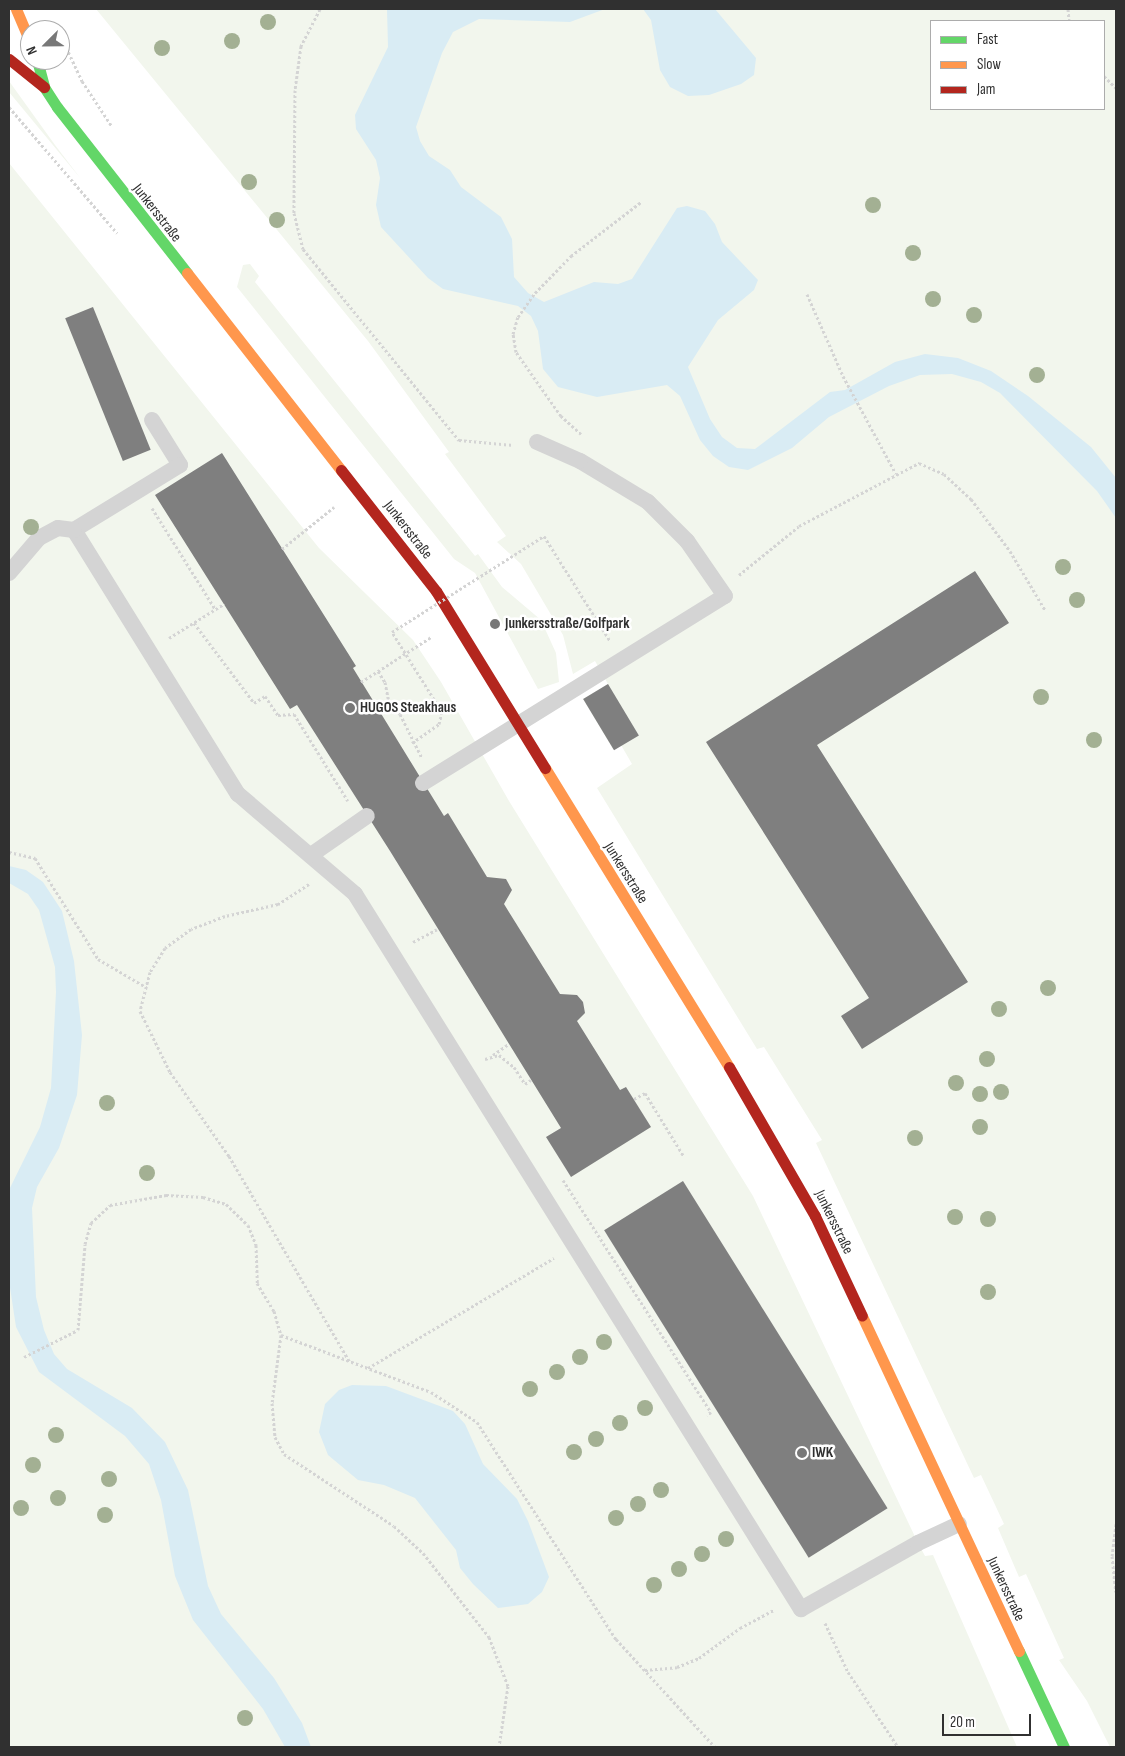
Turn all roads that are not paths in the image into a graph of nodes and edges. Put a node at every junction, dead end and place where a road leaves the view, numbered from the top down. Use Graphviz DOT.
graph roads {
  1 [pos="9,60"];
  2 [pos="39,70"];
  3 [pos="44,87"];
  4 [pos="152,420"];
  5 [pos="537,442"];
  6 [pos="74,530"];
  7 [pos="9,573"];
  8 [pos="518,724"];
  9 [pos="428,779"];
  10 [pos="364,819"];
  11 [pos="311,856"];
  12 [pos="959,1524"];
  13 [pos="1064,1747"];
  1 -- 3 [label="main road, Junkersstraße"];
  2 -- 3 [label="main road, Junkersstraße"];
  3 -- 8 [label="main road, Junkersstraße"];
  4 -- 6 [label="lane"];
  5 -- 8 [label="lane"];
  6 -- 7 [label="lane"];
  6 -- 11 [label="lane"];
  8 -- 9 [label="lane"];
  8 -- 12 [label="main road, Junkersstraße"];
  10 -- 11 [label="lane"];
  11 -- 12 [label="lane"];
  12 -- 13 [label="main road, Junkersstraße"];
}
